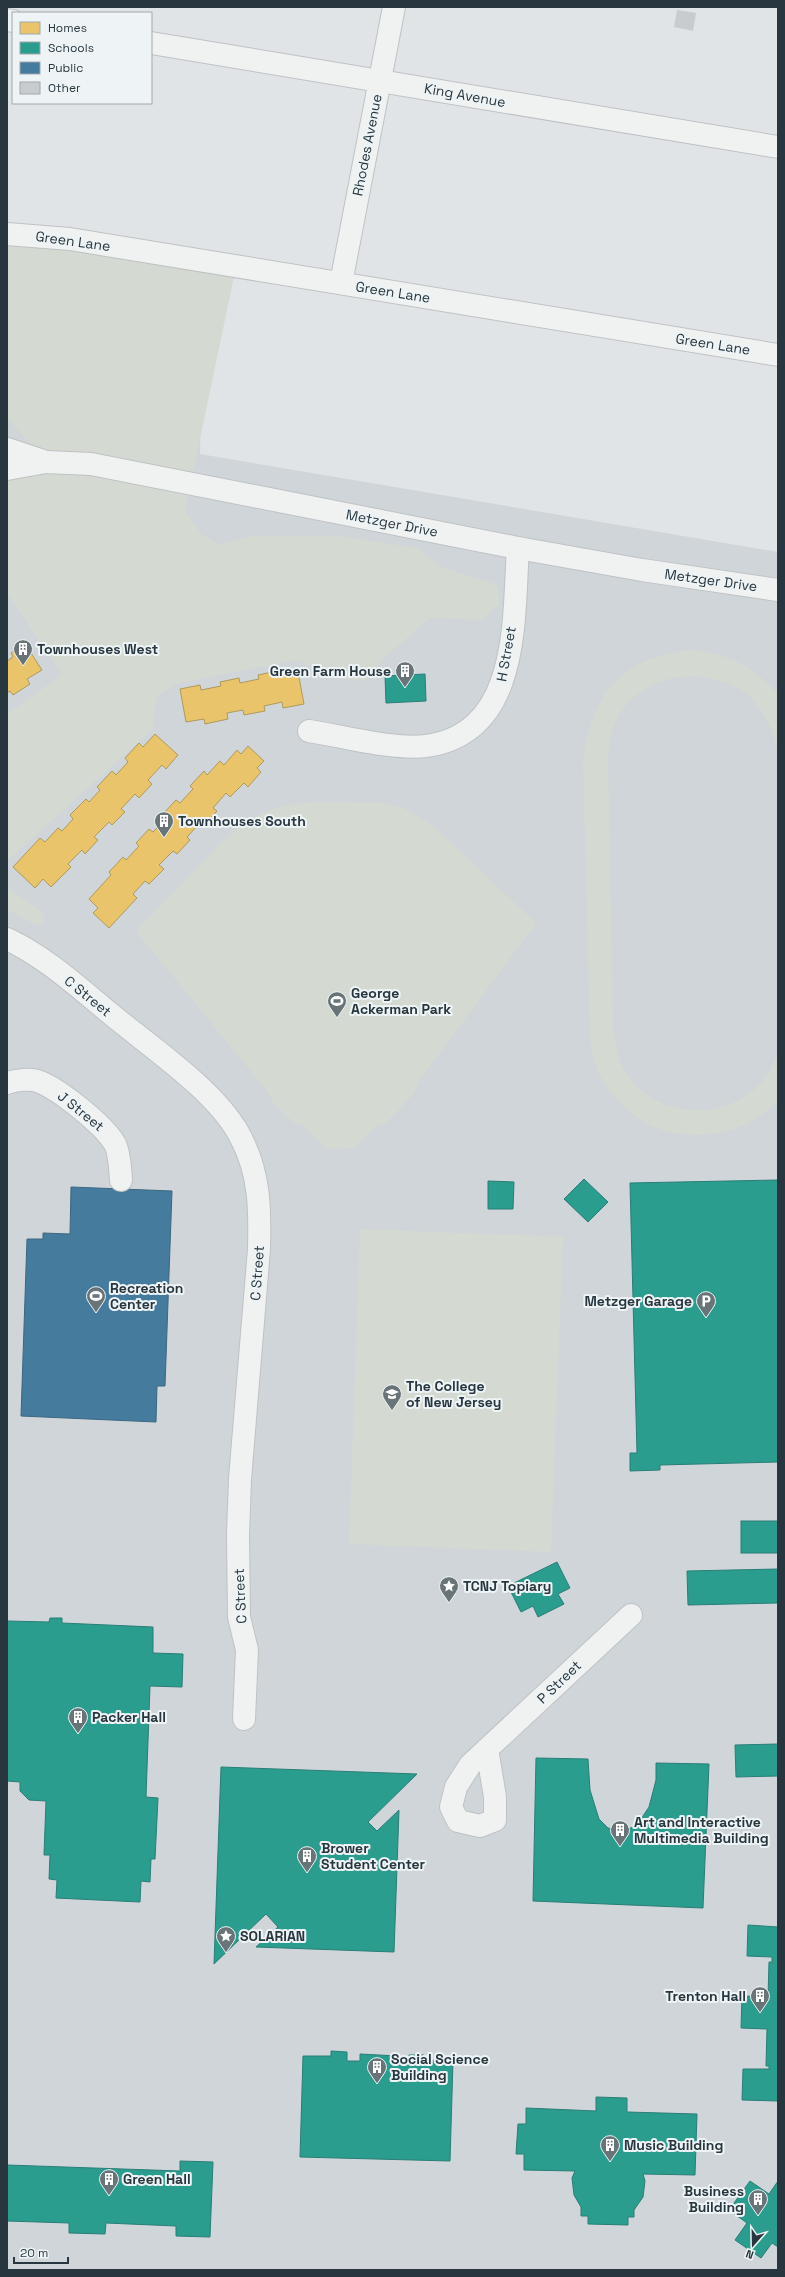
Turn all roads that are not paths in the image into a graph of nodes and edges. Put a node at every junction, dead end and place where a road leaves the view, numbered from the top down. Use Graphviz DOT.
graph roads {
  1 [pos="394,7"];
  2 [pos="152,43"];
  3 [pos="380,80"];
  4 [pos="778,147"];
  5 [pos="7,234"];
  6 [pos="341,283"];
  7 [pos="778,355"];
  8 [pos="7,448"];
  9 [pos="46,462"];
  10 [pos="7,469"];
  11 [pos="518,548"];
  12 [pos="778,590"];
  13 [pos="309,730"];
  14 [pos="7,939"];
  15 [pos="7,1083"];
  16 [pos="121,1180"];
  17 [pos="631,1615"];
  18 [pos="244,1719"];
  19 [pos="487,1749"];
  1 -- 3 [label="street, Rhodes Avenue"];
  2 -- 3 [label="street, King Avenue"];
  3 -- 4 [label="street, King Avenue"];
  3 -- 6 [label="street, Rhodes Avenue"];
  5 -- 6 [label="street, Green Lane"];
  6 -- 7 [label="street, Green Lane"];
  8 -- 9 [label="street"];
  9 -- 10 [label="street, Metzger Drive"];
  9 -- 11 [label="street, Metzger Drive"];
  11 -- 12 [label="street, Metzger Drive"];
  11 -- 13 [label="street, H Street"];
  14 -- 18 [label="street, C Street"];
  15 -- 16 [label="street, J Street"];
  17 -- 19 [label="street, P Street"];
}
